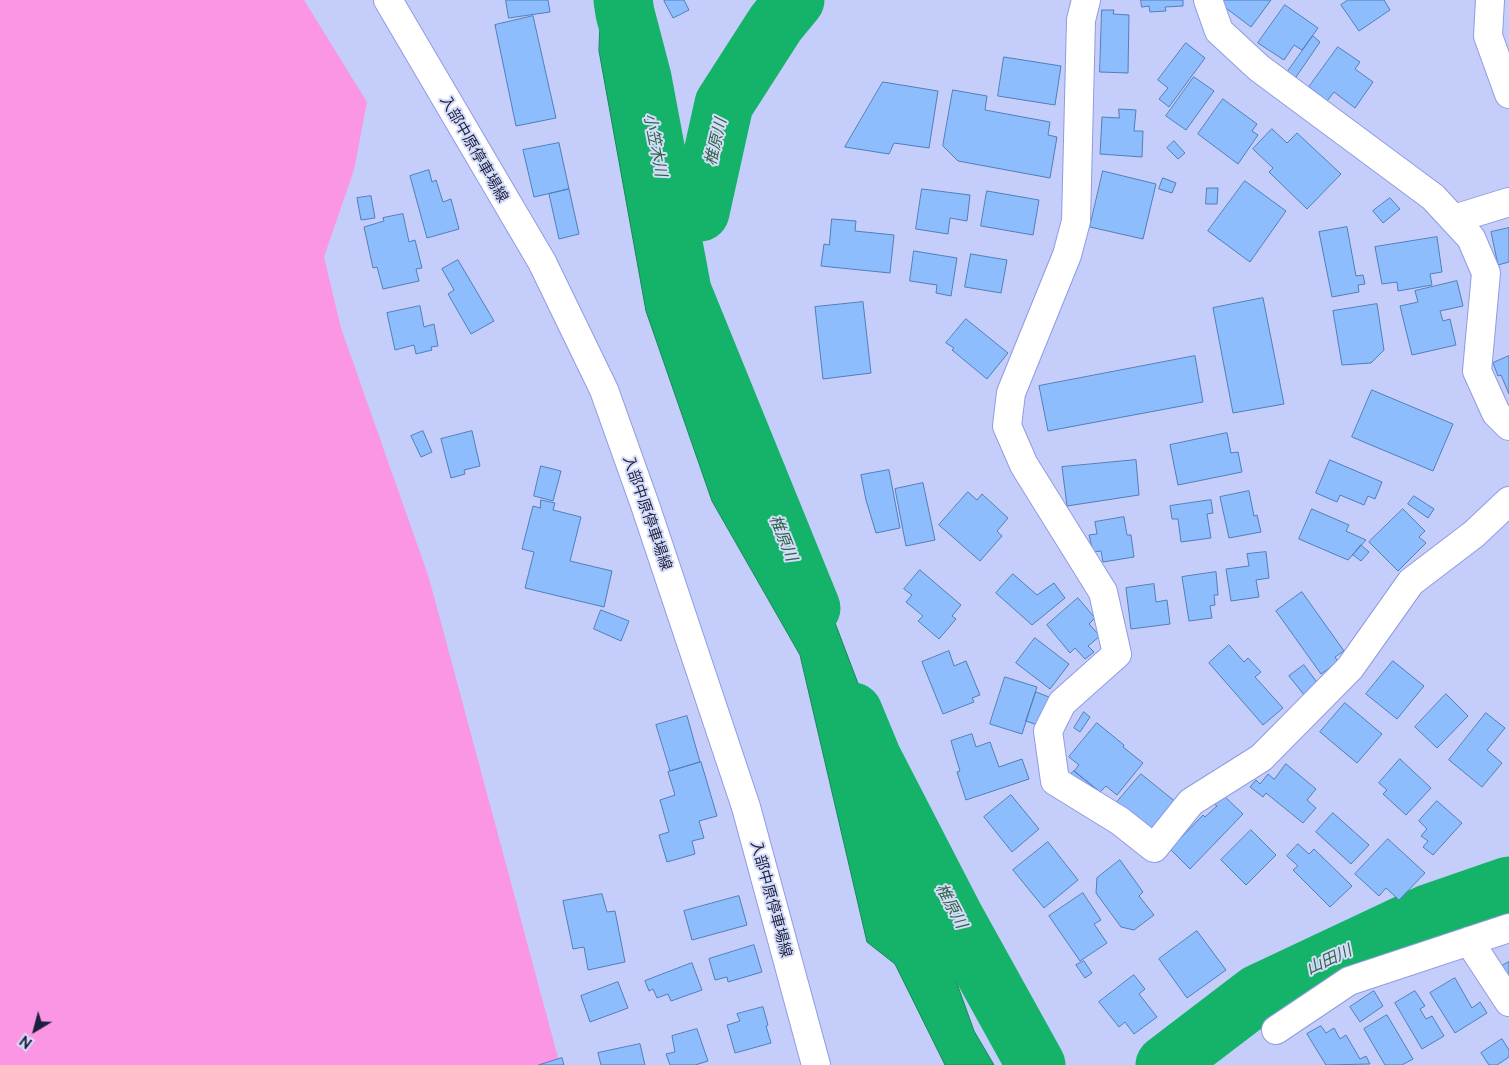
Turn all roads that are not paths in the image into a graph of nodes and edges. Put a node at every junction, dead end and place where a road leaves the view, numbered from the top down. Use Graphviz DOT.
graph roads {
  1 [pos="388,0"];
  2 [pos="1086,0"];
  3 [pos="1208,0"];
  4 [pos="1490,0"];
  5 [pos="1509,94"];
  6 [pos="1509,202"];
  7 [pos="1454,219"];
  8 [pos="1509,426"];
  9 [pos="1509,501"];
  10 [pos="1509,928"];
  11 [pos="1469,941"];
  12 [pos="1509,1002"];
  13 [pos="1276,1030"];
  14 [pos="816,1065"];
  1 -- 14 [label="street, 入部中原停車場線"];
  2 -- 9 [label="street"];
  3 -- 7 [label="street"];
  4 -- 5 [label="street"];
  6 -- 7 [label="street"];
  7 -- 8 [label="street"];
  10 -- 11 [label="street"];
  11 -- 12 [label="street"];
  11 -- 13 [label="street"];
}
